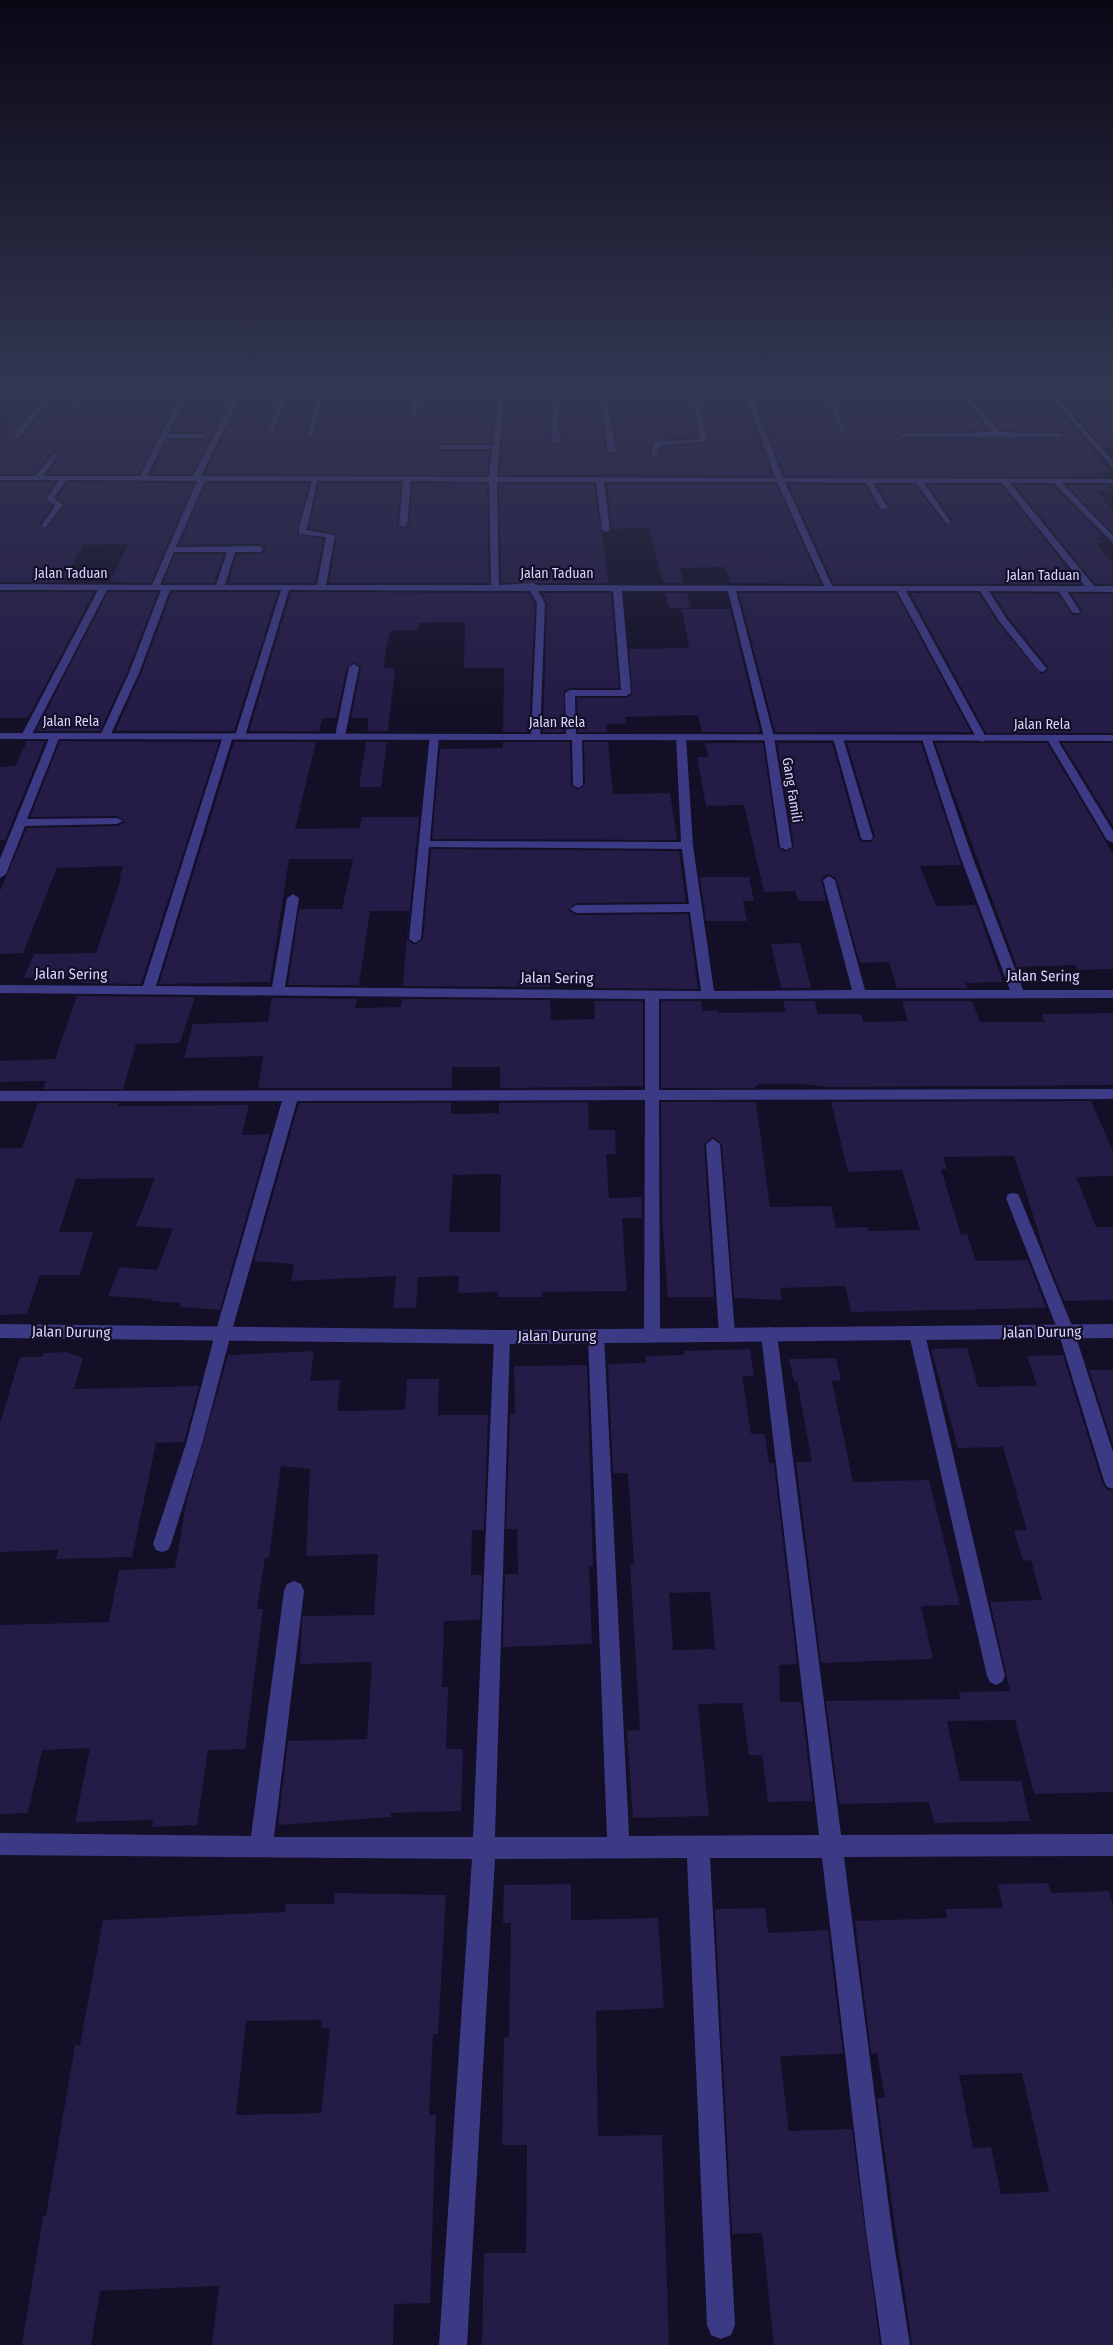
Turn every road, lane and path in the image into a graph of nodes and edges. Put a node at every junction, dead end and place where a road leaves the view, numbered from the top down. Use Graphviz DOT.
graph roads {
  1 [pos="52,496"];
  2 [pos="192,496"];
  3 [pos="311,496"];
  4 [pos="405,496"];
  5 [pos="493,496"];
  6 [pos="602,496"];
  7 [pos="787,496"];
  8 [pos="877,496"];
  9 [pos="929,496"];
  10 [pos="1017,496"];
  11 [pos="1071,496"];
  12 [pos="884,508"];
  13 [pos="947,522"];
  14 [pos="403,525"];
  15 [pos="45,526"];
  16 [pos="303,528"];
  17 [pos="606,530"];
  18 [pos="1113,541"];
  19 [pos="232,549"];
  20 [pos="260,549"];
  21 [pos="171,550"];
  22 [pos="495,586"];
  23 [pos="533,586"];
  24 [pos="0,587"];
  25 [pos="104,587"];
  26 [pos="155,587"];
  27 [pos="167,587"];
  28 [pos="220,587"];
  29 [pos="286,587"];
  30 [pos="321,587"];
  31 [pos="617,587"];
  32 [pos="731,587"];
  33 [pos="829,588"];
  34 [pos="900,588"];
  35 [pos="982,588"];
  36 [pos="1061,589"];
  37 [pos="1092,589"];
  38 [pos="1112,590"];
  39 [pos="1076,611"];
  40 [pos="354,667"];
  41 [pos="1042,669"];
  42 [pos="0,736"];
  43 [pos="26,736"];
  44 [pos="55,736"];
  45 [pos="105,736"];
  46 [pos="234,736"];
  47 [pos="340,736"];
  48 [pos="434,736"];
  49 [pos="536,736"];
  50 [pos="574,737"];
  51 [pos="681,737"];
  52 [pos="769,737"];
  53 [pos="838,738"];
  54 [pos="1113,738"];
  55 [pos="927,739"];
  56 [pos="982,739"];
  57 [pos="1052,739"];
  58 [pos="578,785"];
  59 [pos="117,822"];
  60 [pos="21,823"];
  61 [pos="867,838"];
  62 [pos="1113,840"];
  63 [pos="424,844"];
  64 [pos="687,846"];
  65 [pos="786,847"];
  66 [pos="0,874"];
  67 [pos="829,880"];
  68 [pos="293,897"];
  69 [pos="694,908"];
  70 [pos="576,909"];
  71 [pos="415,939"];
  72 [pos="0,989"];
  73 [pos="148,991"];
  74 [pos="278,992"];
  75 [pos="1017,992"];
  76 [pos="860,993"];
  77 [pos="1113,993"];
  78 [pos="708,994"];
  79 [pos="652,995"];
  80 [pos="652,1094"];
  81 [pos="1113,1094"];
  82 [pos="291,1095"];
  83 [pos="0,1096"];
  84 [pos="713,1144"];
  85 [pos="1013,1198"];
  86 [pos="0,1331"];
  87 [pos="1066,1331"];
  88 [pos="1113,1331"];
  89 [pos="223,1334"];
  90 [pos="727,1334"];
  91 [pos="769,1334"];
  92 [pos="917,1334"];
  93 [pos="652,1335"];
  94 [pos="596,1336"];
  95 [pos="502,1337"];
  96 [pos="1113,1481"];
  97 [pos="162,1544"];
  98 [pos="294,1591"];
  99 [pos="996,1676"];
  100 [pos="0,1844"];
  101 [pos="1113,1845"];
  102 [pos="832,1847"];
  103 [pos="261,1848"];
  104 [pos="698,1848"];
  105 [pos="484,1849"];
  106 [pos="619,1849"];
  107 [pos="721,2325"];
  108 [pos="453,2345"];
  109 [pos="896,2345"];
  1 -- 15 [label="street"];
  2 -- 21 [label="street"];
  3 -- 16 [label="lane"];
  4 -- 14 [label="street"];
  5 -- 22 [label="street"];
  6 -- 17 [label="street"];
  7 -- 33 [label="street"];
  8 -- 12 [label="street"];
  9 -- 13 [label="street"];
  10 -- 37 [label="street"];
  11 -- 18 [label="street"];
  16 -- 30 [label="street"];
  19 -- 20 [label="street"];
  19 -- 21 [label="street"];
  19 -- 28 [label="street"];
  21 -- 26 [label="street"];
  22 -- 23 [label="street, Jalan Taduan"];
  22 -- 30 [label="street, Jalan Taduan"];
  23 -- 31 [label="street, Jalan Taduan"];
  23 -- 49 [label="street"];
  24 -- 25 [label="street, Jalan Taduan"];
  25 -- 26 [label="street, Jalan Taduan"];
  25 -- 43 [label="street"];
  26 -- 27 [label="street, Jalan Taduan"];
  27 -- 28 [label="street, Jalan Taduan"];
  27 -- 45 [label="street"];
  28 -- 29 [label="street, Jalan Taduan"];
  29 -- 30 [label="street, Jalan Taduan"];
  29 -- 46 [label="street"];
  31 -- 32 [label="street, Jalan Taduan"];
  31 -- 50 [label="street"];
  32 -- 33 [label="street, Jalan Taduan"];
  32 -- 52 [label="street, Gang Famili"];
  33 -- 34 [label="street, Jalan Taduan"];
  34 -- 35 [label="street, Jalan Taduan"];
  34 -- 56 [label="street"];
  35 -- 36 [label="street, Jalan Taduan"];
  35 -- 41 [label="street"];
  36 -- 37 [label="street, Jalan Taduan"];
  36 -- 39 [label="lane"];
  37 -- 38 [label="street, Jalan Taduan"];
  40 -- 47 [label="street"];
  42 -- 43 [label="street, Jalan Rela"];
  43 -- 44 [label="street, Jalan Rela"];
  44 -- 45 [label="street, Jalan Rela"];
  44 -- 60 [label="street"];
  45 -- 46 [label="street, Jalan Rela"];
  46 -- 47 [label="street, Jalan Rela"];
  46 -- 73 [label="street"];
  47 -- 48 [label="street, Jalan Rela"];
  48 -- 49 [label="street, Jalan Rela"];
  48 -- 63 [label="street"];
  49 -- 50 [label="street, Jalan Rela"];
  50 -- 51 [label="street, Jalan Rela"];
  50 -- 58 [label="street"];
  51 -- 52 [label="street, Jalan Rela"];
  51 -- 64 [label="street"];
  52 -- 53 [label="street, Jalan Rela"];
  52 -- 65 [label="street, Gang Famili"];
  53 -- 55 [label="street, Jalan Rela"];
  53 -- 61 [label="street"];
  54 -- 57 [label="street, Jalan Rela"];
  55 -- 56 [label="street, Jalan Rela"];
  55 -- 75 [label="street"];
  56 -- 57 [label="street, Jalan Rela"];
  57 -- 62 [label="street"];
  59 -- 60 [label="street"];
  60 -- 66 [label="street"];
  63 -- 64 [label="street"];
  63 -- 71 [label="street"];
  64 -- 69 [label="street"];
  67 -- 76 [label="street"];
  68 -- 74 [label="street"];
  69 -- 70 [label="street"];
  69 -- 78 [label="street"];
  72 -- 73 [label="street, Jalan Sering"];
  73 -- 74 [label="street, Jalan Sering"];
  74 -- 79 [label="street, Jalan Sering"];
  75 -- 76 [label="street, Jalan Sering"];
  75 -- 77 [label="street, Jalan Sering"];
  76 -- 78 [label="street, Jalan Sering"];
  78 -- 79 [label="street, Jalan Sering"];
  79 -- 80 [label="street"];
  80 -- 81 [label="street"];
  80 -- 82 [label="street"];
  80 -- 93 [label="street"];
  82 -- 83 [label="street"];
  82 -- 89 [label="street"];
  84 -- 90 [label="lane"];
  85 -- 87 [label="lane"];
  86 -- 89 [label="street, Jalan Durung"];
  87 -- 88 [label="street, Jalan Durung"];
  87 -- 92 [label="street, Jalan Durung"];
  87 -- 96 [label="street"];
  89 -- 95 [label="street, Jalan Durung"];
  89 -- 97 [label="lane"];
  90 -- 91 [label="street, Jalan Durung"];
  90 -- 93 [label="street, Jalan Durung"];
  91 -- 92 [label="street, Jalan Durung"];
  91 -- 102 [label="street"];
  92 -- 99 [label="lane"];
  93 -- 94 [label="street, Jalan Durung"];
  94 -- 95 [label="street, Jalan Durung"];
  94 -- 106 [label="street"];
  95 -- 105 [label="street"];
  98 -- 103 [label="street"];
  100 -- 103 [label="street"];
  101 -- 102 [label="street"];
  102 -- 104 [label="street"];
  102 -- 109 [label="street"];
  103 -- 105 [label="street"];
  104 -- 106 [label="street"];
  104 -- 107 [label="street"];
  105 -- 106 [label="street"];
  105 -- 108 [label="street"];
}
